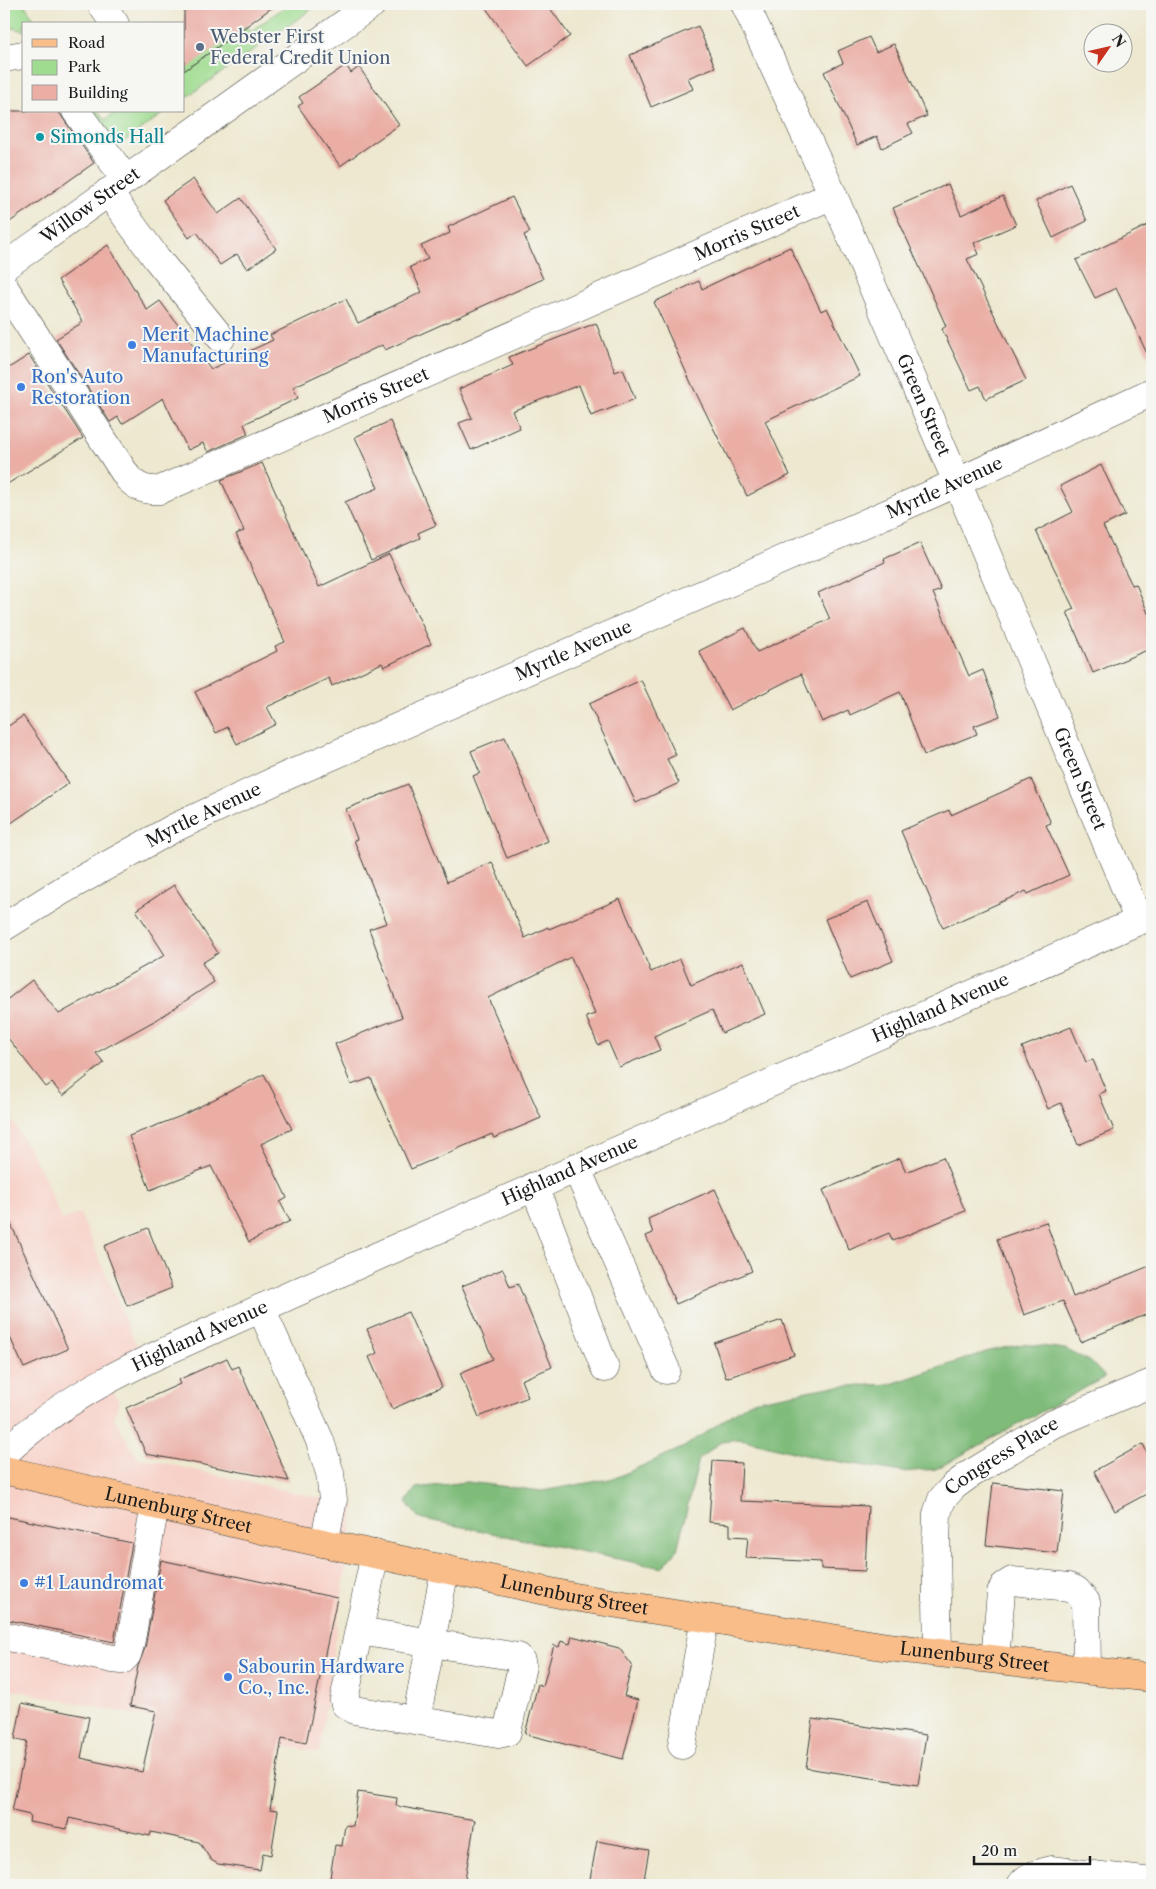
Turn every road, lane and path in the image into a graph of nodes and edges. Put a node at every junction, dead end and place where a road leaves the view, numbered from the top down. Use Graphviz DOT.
graph roads {
  1 [pos="101,4"];
  2 [pos="372,4"];
  3 [pos="745,4"];
  4 [pos="114,22"];
  5 [pos="22,56"];
  6 [pos="4,58"];
  7 [pos="77,112"];
  8 [pos="117,186"];
  9 [pos="833,196"];
  10 [pos="4,267"];
  11 [pos="4,288"];
  12 [pos="221,338"];
  13 [pos="1152,392"];
  14 [pos="957,482"];
  15 [pos="1146,918"];
  16 [pos="4,927"];
  17 [pos="576,1167"];
  18 [pos="534,1186"];
  19 [pos="261,1308"];
  20 [pos="605,1368"];
  21 [pos="666,1370"];
  22 [pos="1152,1383"];
  23 [pos="4,1454"];
  24 [pos="4,1470"];
  25 [pos="155,1505"];
  26 [pos="324,1543"];
  27 [pos="375,1554"];
  28 [pos="445,1569"];
  29 [pos="705,1618"];
  30 [pos="358,1631"];
  31 [pos="4,1636"];
  32 [pos="431,1643"];
  33 [pos="938,1652"];
  34 [pos="995,1659"];
  35 [pos="1086,1670"];
  36 [pos="1152,1678"];
  37 [pos="416,1720"];
  38 [pos="682,1745"];
  39 [pos="1152,1882"];
  40 [pos="1021,1885"];
  1 -- 4 [label="street"];
  2 -- 8 [label="street, Willow Street"];
  3 -- 9 [label="street, Green Street"];
  5 -- 6 [label="street"];
  7 -- 8 [label="street"];
  8 -- 10 [label="street, Willow Street"];
  8 -- 12 [label="street"];
  9 -- 11 [label="street, Morris Street"];
  9 -- 14 [label="street, Green Street"];
  13 -- 14 [label="street, Myrtle Avenue"];
  14 -- 15 [label="street, Green Street"];
  14 -- 16 [label="street, Myrtle Avenue"];
  15 -- 17 [label="street, Highland Avenue"];
  17 -- 18 [label="street, Highland Avenue"];
  17 -- 21 [label="street"];
  18 -- 19 [label="street, Highland Avenue"];
  18 -- 20 [label="street"];
  19 -- 23 [label="street, Highland Avenue"];
  19 -- 26 [label="street"];
  22 -- 33 [label="street, Congress Place"];
  24 -- 25 [label="main road, Lunenburg Street"];
  25 -- 26 [label="main road, Lunenburg Street"];
  25 -- 31 [label="street"];
  26 -- 27 [label="main road, Lunenburg Street"];
  27 -- 28 [label="main road, Lunenburg Street"];
  27 -- 30 [label="street"];
  28 -- 29 [label="main road, Lunenburg Street"];
  28 -- 32 [label="street"];
  29 -- 33 [label="main road, Lunenburg Street"];
  29 -- 38 [label="street"];
  30 -- 32 [label="street"];
  30 -- 37 [label="street"];
  32 -- 37 [label="street"];
  32 -- 37 [label="street"];
  33 -- 34 [label="main road, Lunenburg Street"];
  34 -- 35 [label="main road, Lunenburg Street"];
  34 -- 35 [label="street"];
  35 -- 36 [label="main road, Lunenburg Street"];
  39 -- 40 [label="street"];
}
